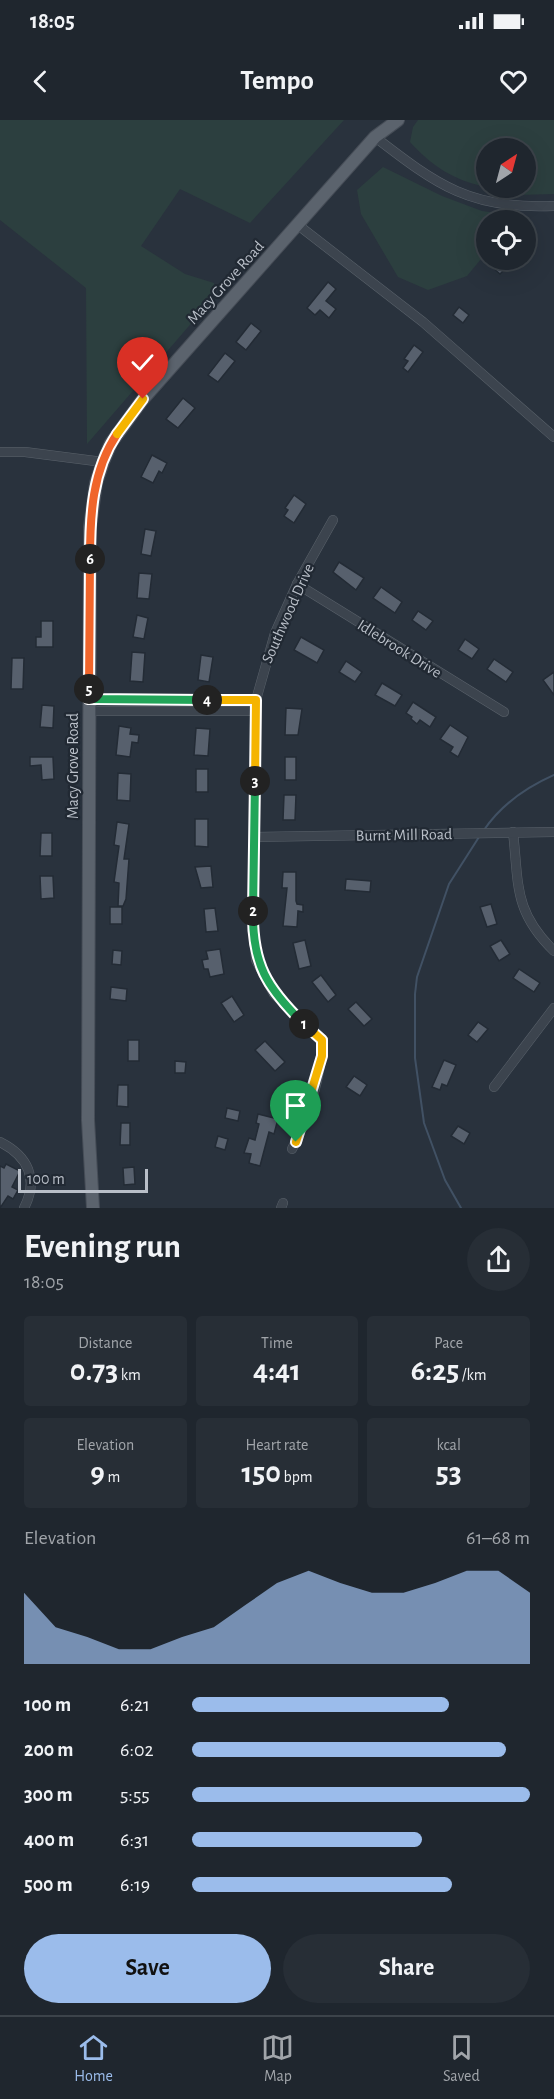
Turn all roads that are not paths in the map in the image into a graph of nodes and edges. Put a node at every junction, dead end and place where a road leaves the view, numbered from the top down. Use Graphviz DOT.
graph roads {
  1 [pos="381,120"];
  2 [pos="398,120"];
  3 [pos="375,137"];
  4 [pos="554,206"];
  5 [pos="298,225"];
  6 [pos="554,437"];
  7 [pos="0,452"];
  8 [pos="103,462"];
  9 [pos="333,520"];
  10 [pos="297,584"];
  11 [pos="256,700"];
  12 [pos="88,705"];
  13 [pos="256,711"];
  14 [pos="504,712"];
  15 [pos="513,832"];
  16 [pos="554,832"];
  17 [pos="254,837"];
  18 [pos="554,951"];
  19 [pos="554,1008"];
  20 [pos="494,1087"];
  21 [pos="0,1142"];
  22 [pos="291,1149"];
  23 [pos="24,1208"];
  24 [pos="93,1208"];
  1 -- 3 [label="main road, Macy Grove Road"];
  2 -- 3 [label="main road, Macy Grove Road"];
  3 -- 4 [label="street"];
  3 -- 5 [label="main road, Macy Grove Road"];
  5 -- 6 [label="street"];
  5 -- 8 [label="main road, Macy Grove Road"];
  7 -- 8 [label="street"];
  8 -- 12 [label="main road, Macy Grove Road"];
  9 -- 10 [label="street, Southwood Drive"];
  10 -- 11 [label="street, Southwood Drive"];
  10 -- 14 [label="street, Idlebrook Drive"];
  11 -- 12 [label="street"];
  11 -- 13 [label="street, Southwood Drive"];
  12 -- 13 [label="street"];
  12 -- 24 [label="main road, Macy Grove Road"];
  13 -- 17 [label="street, Southwood Drive"];
  15 -- 16 [label="street, Burnt Mill Road"];
  15 -- 17 [label="street, Burnt Mill Road"];
  15 -- 18 [label="street"];
  17 -- 22 [label="street, Southwood Drive"];
  19 -- 20 [label="street"];
  21 -- 23 [label="street"];
}
